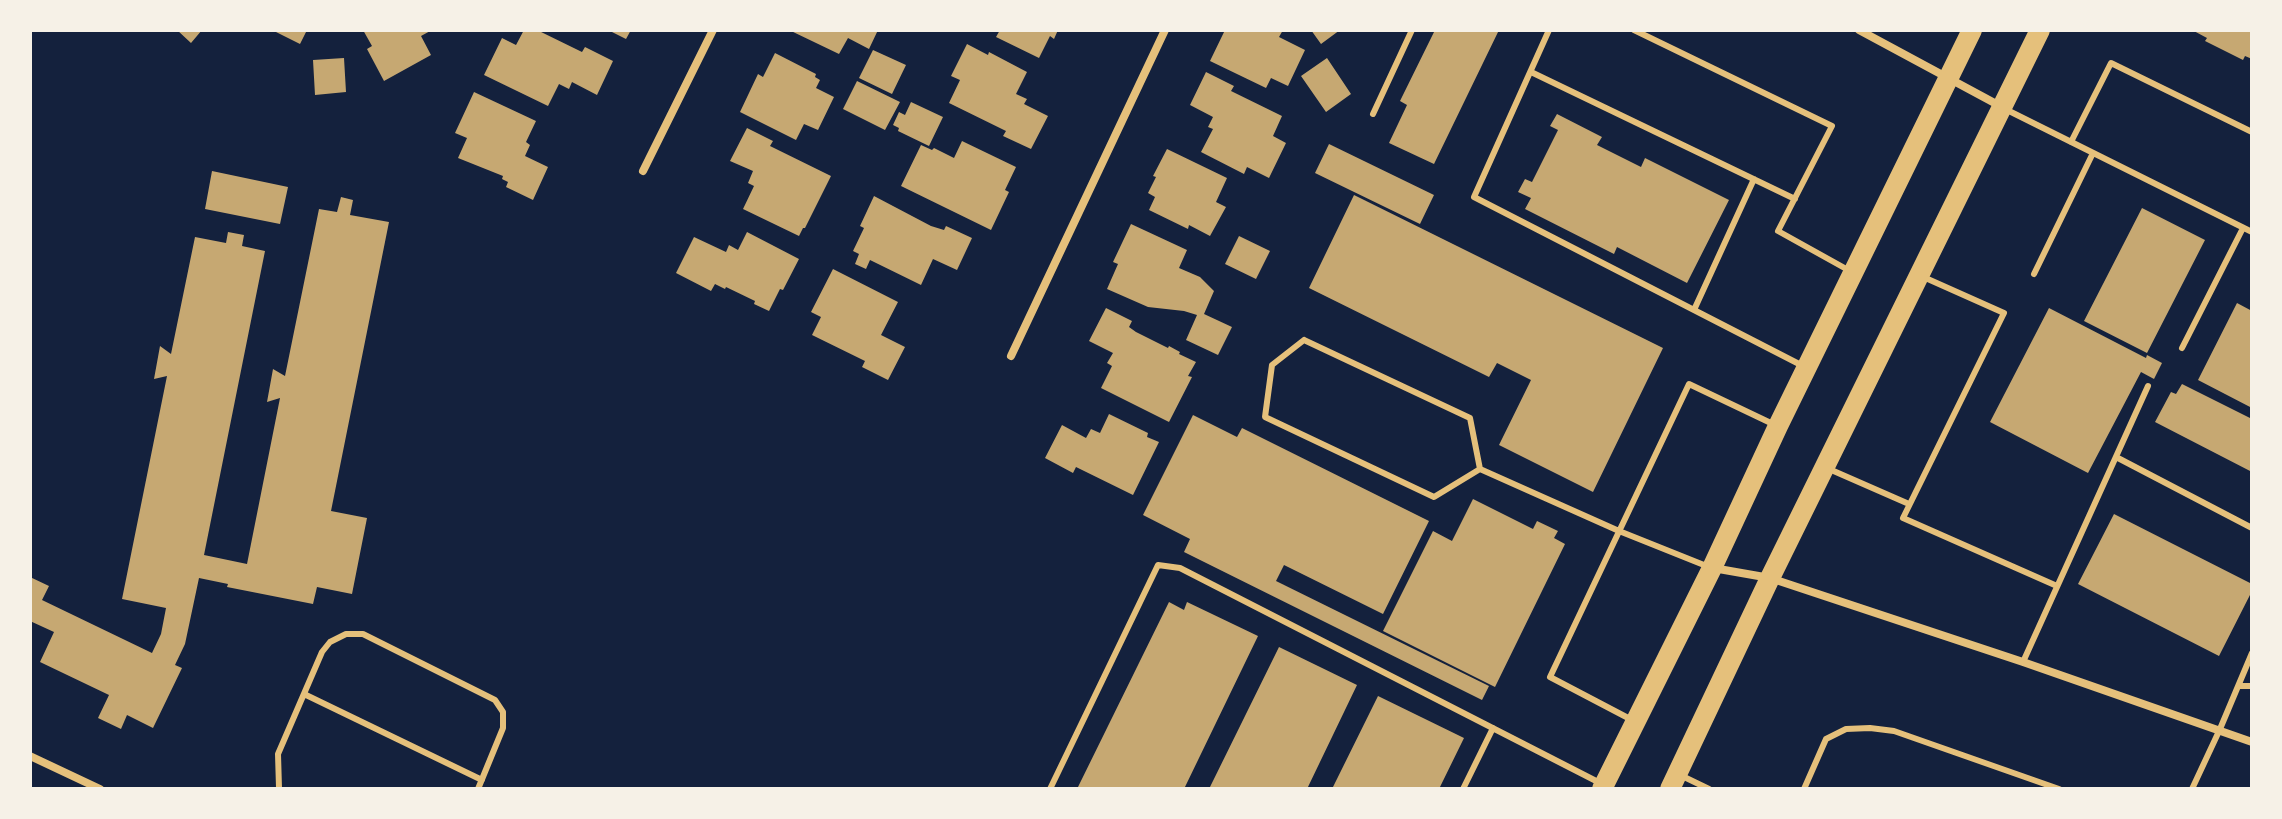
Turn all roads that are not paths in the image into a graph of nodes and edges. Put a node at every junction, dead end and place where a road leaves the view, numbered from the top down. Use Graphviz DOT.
graph roads {
  1 [pos="713,30"];
  2 [pos="1165,30"];
  3 [pos="1412,30"];
  4 [pos="1549,30"];
  5 [pos="1634,30"];
  6 [pos="1859,30"];
  7 [pos="1972,30"];
  8 [pos="2040,30"];
  9 [pos="1531,72"];
  10 [pos="1948,78"];
  11 [pos="2002,107"];
  12 [pos="1373,114"];
  13 [pos="2252,132"];
  14 [pos="2071,142"];
  15 [pos="2093,153"];
  16 [pos="643,171"];
  17 [pos="1754,179"];
  18 [pos="1795,199"];
  19 [pos="2243,228"];
  20 [pos="2252,231"];
  21 [pos="1853,272"];
  22 [pos="2034,274"];
  23 [pos="1920,276"];
  24 [pos="1694,310"];
  25 [pos="2182,348"];
  26 [pos="1011,356"];
  27 [pos="1806,368"];
  28 [pos="2148,386"];
  29 [pos="1778,426"];
  30 [pos="2116,457"];
  31 [pos="1826,468"];
  32 [pos="1480,469"];
  33 [pos="1909,504"];
  34 [pos="2252,528"];
  35 [pos="1619,531"];
  36 [pos="1712,568"];
  37 [pos="1770,578"];
  38 [pos="2057,586"];
  39 [pos="2252,653"];
  40 [pos="2023,662"];
  41 [pos="2239,686"];
  42 [pos="2252,686"];
  43 [pos="304,694"];
  44 [pos="1634,721"];
  45 [pos="1493,728"];
  46 [pos="2220,729"];
  47 [pos="2252,742"];
  48 [pos="30,756"];
  49 [pos="482,780"];
  50 [pos="1673,782"];
  51 [pos="1603,787"];
  52 [pos="100,789"];
  53 [pos="279,789"];
  54 [pos="478,789"];
  55 [pos="1050,789"];
  56 [pos="1463,789"];
  57 [pos="1709,789"];
  58 [pos="1804,789"];
  59 [pos="2059,789"];
  60 [pos="2192,789"];
  1 -- 16 [label="street"];
  2 -- 26 [label="street"];
  3 -- 12 [label="lane"];
  4 -- 9 [label="lane"];
  5 -- 18 [label="lane"];
  6 -- 10 [label="street"];
  7 -- 10 [label="main road"];
  8 -- 11 [label="main road"];
  9 -- 17 [label="lane"];
  9 -- 24 [label="lane"];
  10 -- 11 [label="street"];
  10 -- 21 [label="main road"];
  11 -- 14 [label="lane"];
  11 -- 23 [label="main road"];
  13 -- 14 [label="lane"];
  14 -- 15 [label="lane"];
  15 -- 19 [label="lane"];
  15 -- 22 [label="lane"];
  17 -- 18 [label="lane"];
  17 -- 24 [label="lane"];
  18 -- 21 [label="lane"];
  19 -- 20 [label="lane"];
  19 -- 25 [label="lane"];
  21 -- 27 [label="main road"];
  23 -- 31 [label="main road"];
  23 -- 33 [label="lane"];
  24 -- 27 [label="lane"];
  27 -- 29 [label="main road"];
  28 -- 30 [label="lane"];
  29 -- 35 [label="lane"];
  29 -- 36 [label="main road"];
  30 -- 34 [label="lane"];
  30 -- 38 [label="lane"];
  31 -- 33 [label="lane"];
  31 -- 37 [label="main road"];
  32 -- 32 [label="lane"];
  32 -- 35 [label="lane"];
  33 -- 38 [label="lane"];
  35 -- 36 [label="lane"];
  35 -- 44 [label="lane"];
  36 -- 37 [label="street"];
  36 -- 44 [label="main road"];
  37 -- 40 [label="street"];
  37 -- 50 [label="main road"];
  38 -- 40 [label="lane"];
  39 -- 41 [label="lane"];
  40 -- 46 [label="street"];
  41 -- 42 [label="lane"];
  41 -- 46 [label="lane"];
  43 -- 49 [label="lane"];
  43 -- 49 [label="lane"];
  43 -- 53 [label="lane"];
  44 -- 51 [label="main road"];
  45 -- 51 [label="lane"];
  45 -- 55 [label="lane"];
  45 -- 56 [label="lane"];
  46 -- 47 [label="street"];
  46 -- 60 [label="lane"];
  48 -- 52 [label="street"];
  49 -- 54 [label="lane"];
  50 -- 57 [label="lane"];
  58 -- 59 [label="lane"];
}
